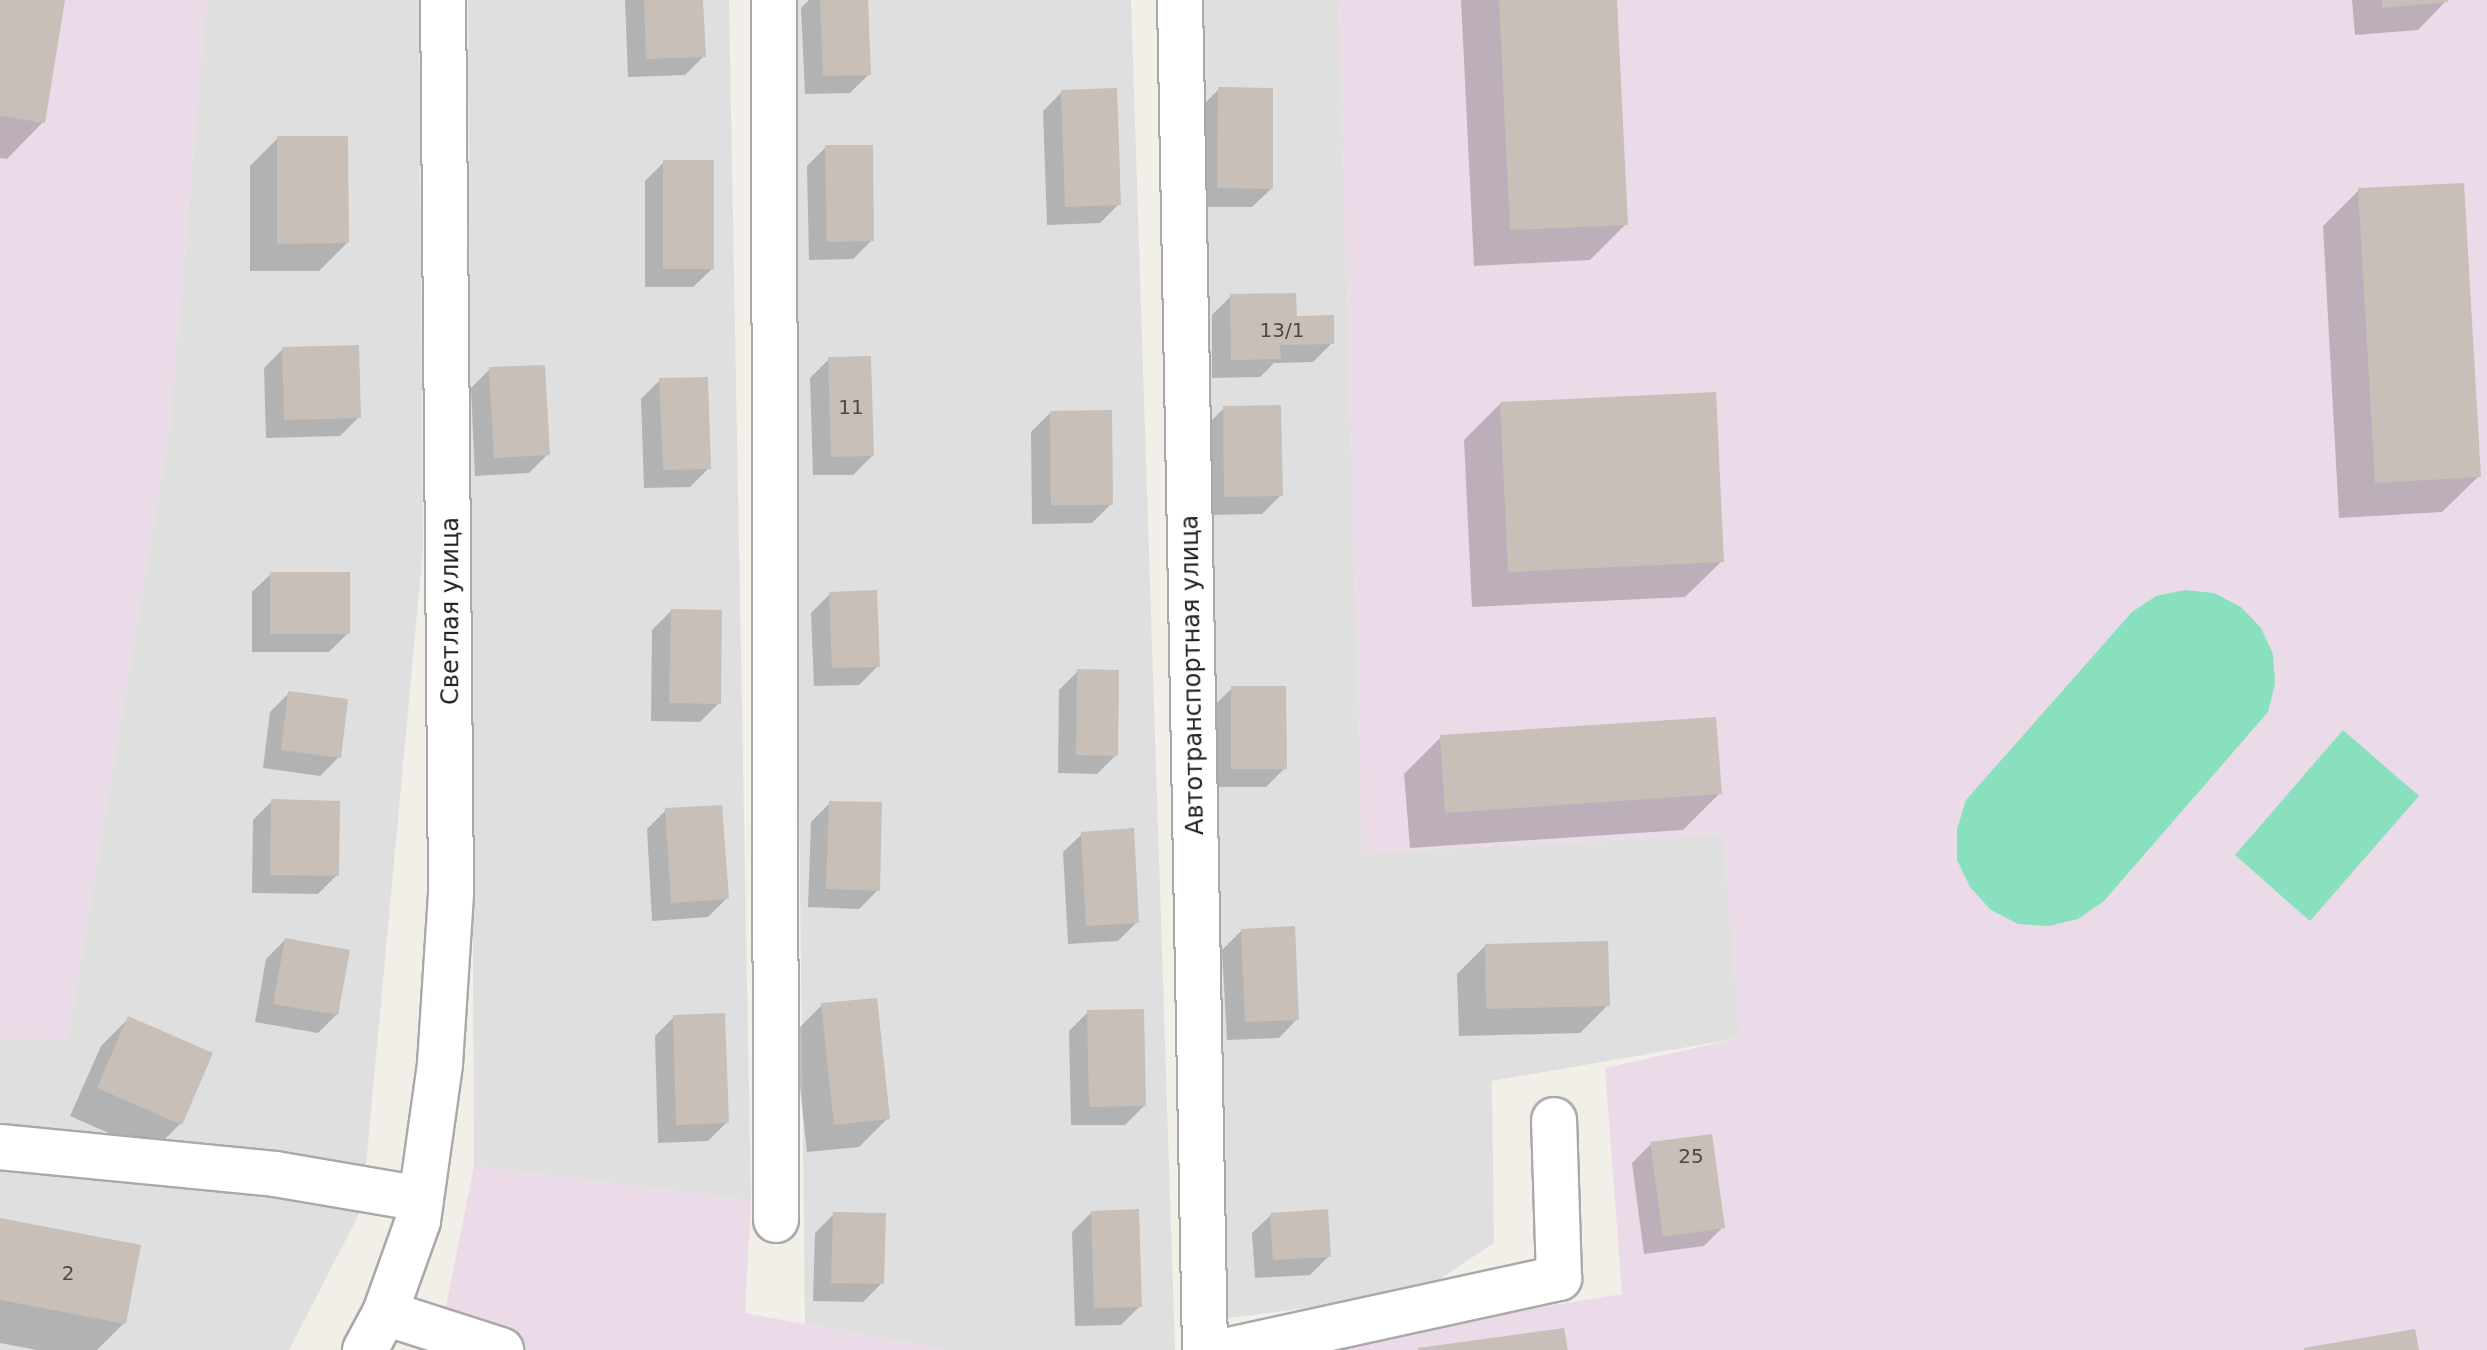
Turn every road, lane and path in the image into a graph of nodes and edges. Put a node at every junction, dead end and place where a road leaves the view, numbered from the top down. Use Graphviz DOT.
graph roads {
  1 [pos="443,0"];
  2 [pos="774,0"];
  3 [pos="1180,0"];
  4 [pos="1554,1120"];
  5 [pos="0,1147"];
  6 [pos="420,1210"];
  7 [pos="776,1220"];
  8 [pos="375,1332"];
  9 [pos="501,1350"];
  10 [pos="1205,1350"];
  11 [pos="1229,1350"];
  1 -- 6 [label="street, Светлая улица"];
  2 -- 7 [label="street"];
  3 -- 10 [label="street, Автотранспортная улица"];
  4 -- 11 [label="street"];
  5 -- 6 [label="street"];
  6 -- 8 [label="street, Светлая улица"];
  8 -- 9 [label="street"];
}
